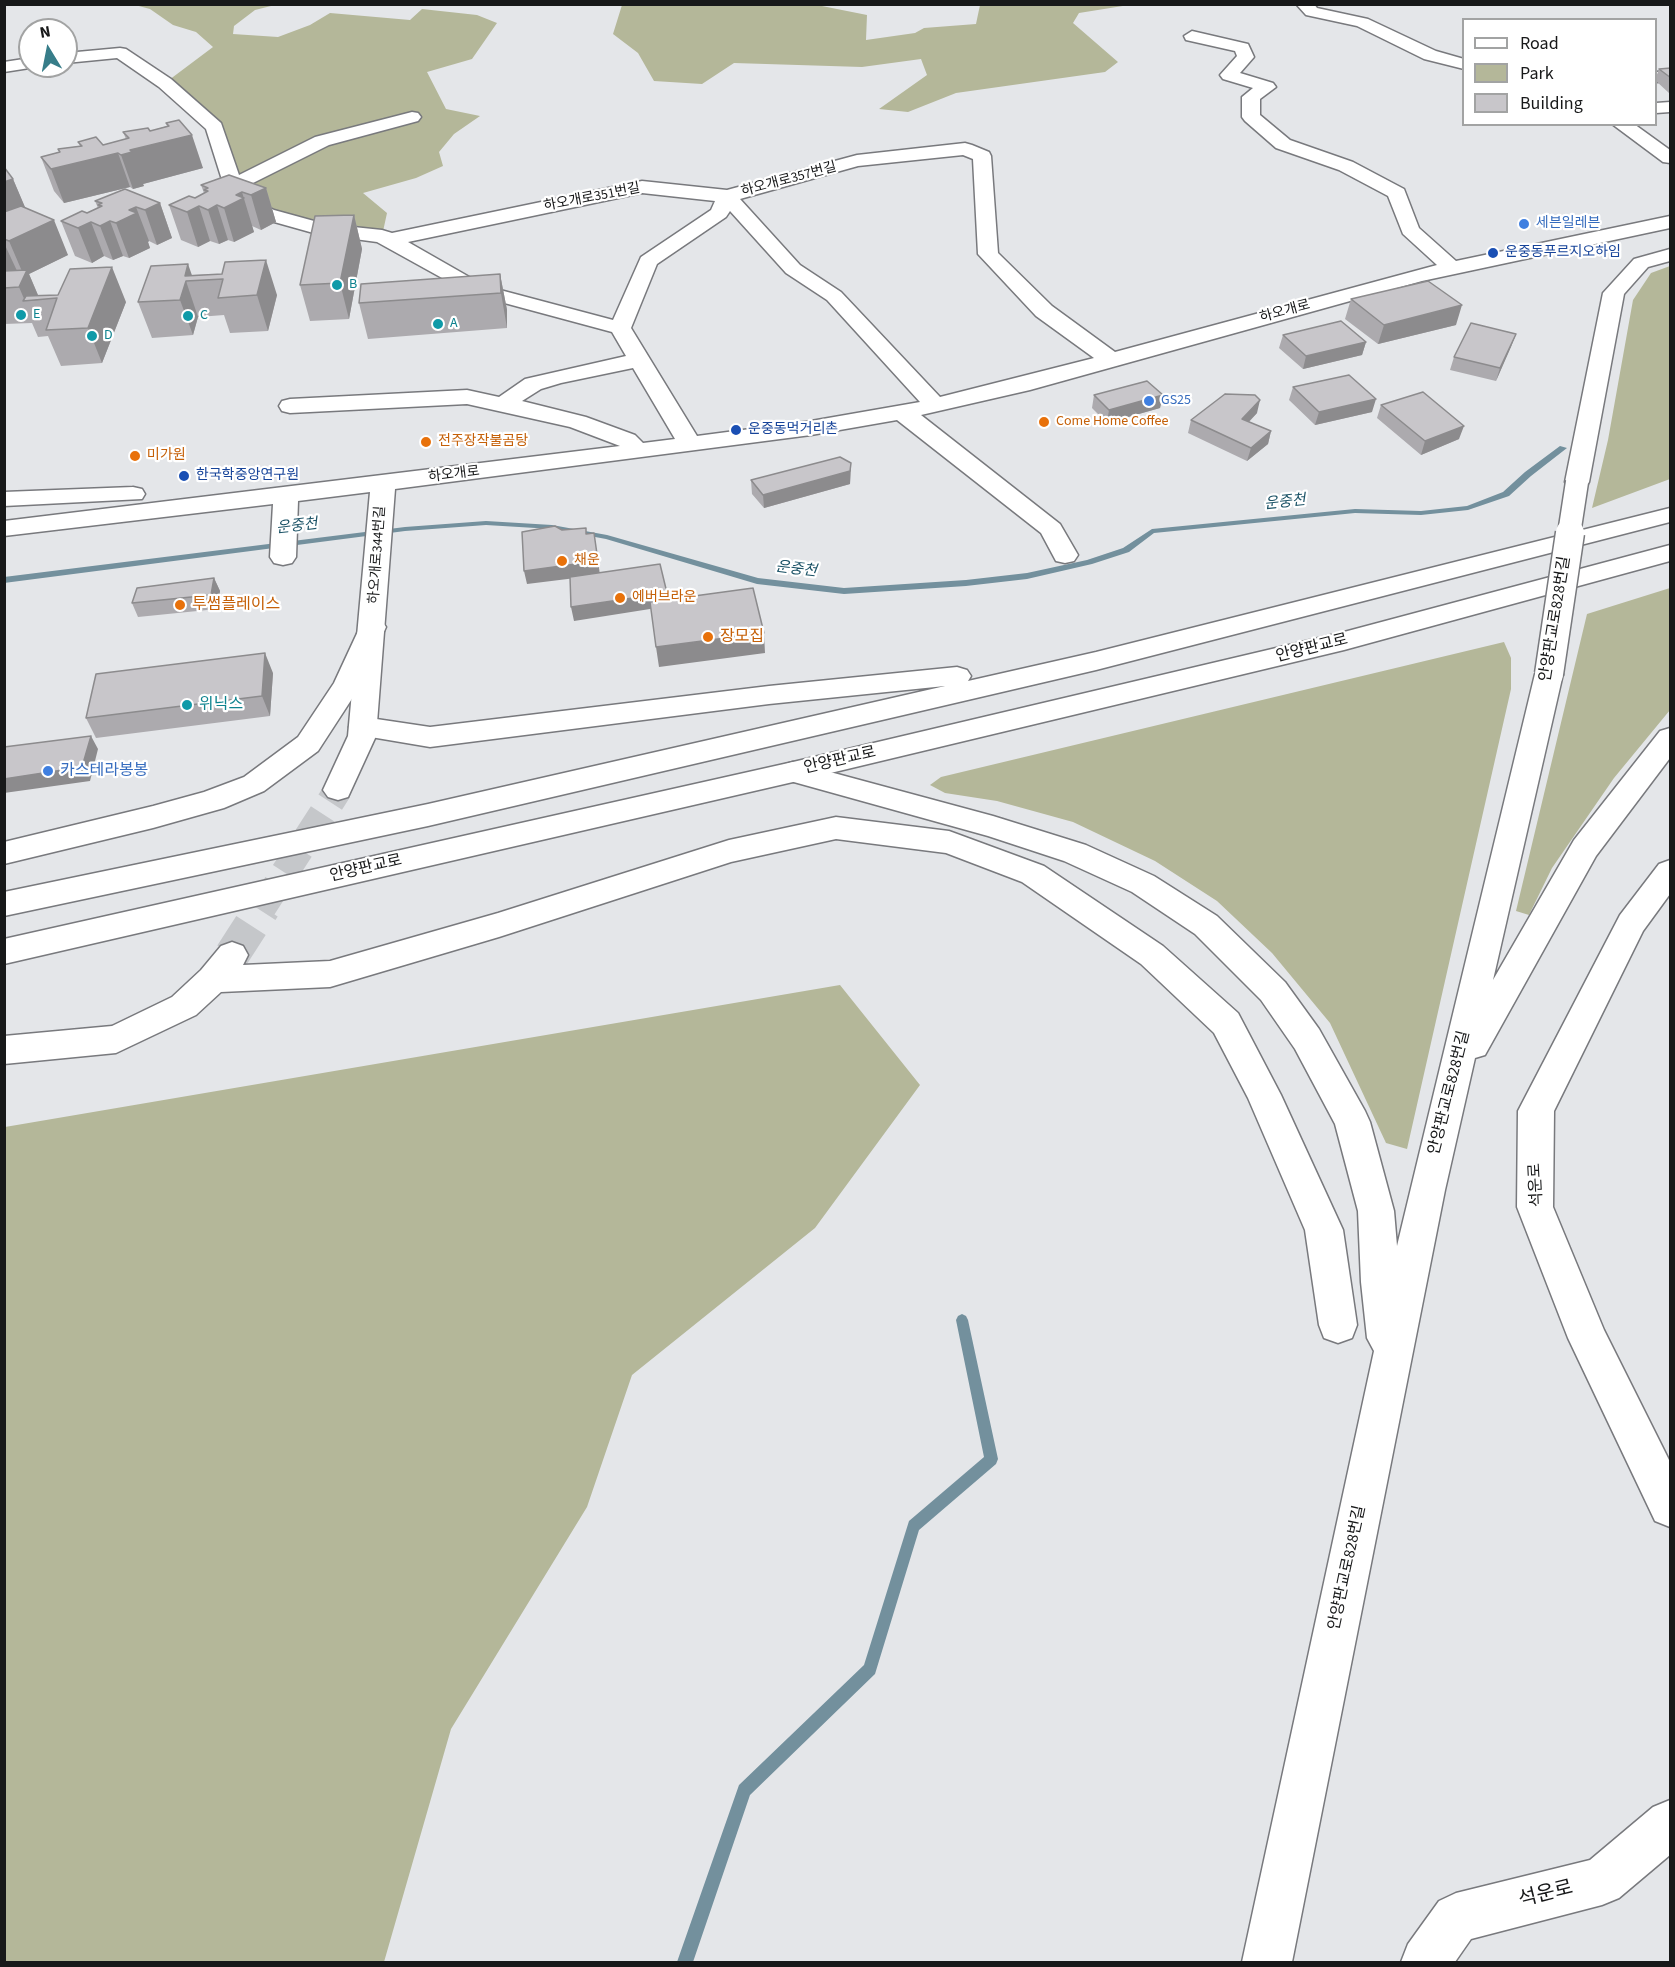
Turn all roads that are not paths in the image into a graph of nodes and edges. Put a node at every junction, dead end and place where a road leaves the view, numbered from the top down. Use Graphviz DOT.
graph roads {
  1 [pos="1304,4"];
  2 [pos="1192,36"];
  3 [pos="78,57"];
  4 [pos="1462,63"];
  5 [pos="412,117"];
  6 [pos="1624,126"];
  7 [pos="1671,158"];
  8 [pos="233,186"];
  9 [pos="727,196"];
  10 [pos="1671,222"];
  11 [pos="388,240"];
  12 [pos="1671,255"];
  13 [pos="1452,268"];
  14 [pos="620,328"];
  15 [pos="639,360"];
  16 [pos="1111,360"];
  17 [pos="503,404"];
  18 [pos="935,405"];
  19 [pos="290,406"];
  20 [pos="902,412"];
  21 [pos="690,444"];
  22 [pos="638,451"];
  23 [pos="383,483"];
  24 [pos="286,495"];
  25 [pos="4,499"];
  26 [pos="1671,515"];
  27 [pos="4,529"];
  28 [pos="284,546"];
  29 [pos="1671,553"];
  30 [pos="1065,555"];
  31 [pos="373,627"];
  32 [pos="1096,661"];
  33 [pos="363,727"];
  34 [pos="1671,738"];
  35 [pos="793,772"];
  36 [pos="338,789"];
  37 [pos="4,853"];
  38 [pos="1671,872"];
  39 [pos="4,904"];
  40 [pos="4,951"];
  41 [pos="4,1050"];
  42 [pos="1455,1076"];
  43 [pos="1338,1324"];
  44 [pos="1391,1362"];
  45 [pos="1671,1506"];
  46 [pos="1671,1824"];
  47 [pos="1267,1962"];
  48 [pos="1426,1962"];
  1 -- 4 [label="street"];
  2 -- 13 [label="street"];
  3 -- 8 [label="street, 하오개로351번길"];
  5 -- 8 [label="street"];
  6 -- 7 [label="street"];
  8 -- 11 [label="street, 하오개로351번길"];
  9 -- 11 [label="street, 하오개로351번길"];
  9 -- 14 [label="street"];
  9 -- 16 [label="street, 하오개로357번길"];
  9 -- 18 [label="street, 하오개로357번길"];
  10 -- 13 [label="street, 하오개로"];
  11 -- 14 [label="street, 하오개로351번길"];
  12 -- 42 [label="street, 안양판교로828번길, bridge"];
  13 -- 16 [label="street, 하오개로"];
  14 -- 15 [label="street"];
  15 -- 17 [label="street"];
  15 -- 21 [label="street"];
  16 -- 18 [label="street, 하오개로"];
  17 -- 19 [label="street"];
  17 -- 22 [label="street"];
  18 -- 20 [label="street, 하오개로"];
  20 -- 21 [label="street, 하오개로"];
  20 -- 30 [label="street"];
  21 -- 22 [label="street, 하오개로"];
  22 -- 23 [label="street, 하오개로"];
  23 -- 24 [label="street, 하오개로"];
  23 -- 25 [label="street"];
  23 -- 31 [label="street, 하오개로344번길"];
  24 -- 27 [label="street, 하오개로"];
  24 -- 28 [label="street"];
  26 -- 32 [label="street"];
  29 -- 35 [label="street, 안양판교로"];
  31 -- 33 [label="street, 하오개로344번길"];
  31 -- 37 [label="street"];
  32 -- 33 [label="street"];
  32 -- 39 [label="street"];
  33 -- 36 [label="street, 하오개로344번길"];
  34 -- 42 [label="street"];
  35 -- 40 [label="street, 안양판교로"];
  35 -- 44 [label="street"];
  38 -- 45 [label="street, 석운로"];
  41 -- 43 [label="street"];
  42 -- 44 [label="street, 안양판교로828번길"];
  44 -- 47 [label="street, 안양판교로828번길"];
  46 -- 48 [label="street, 석운로"];
}
